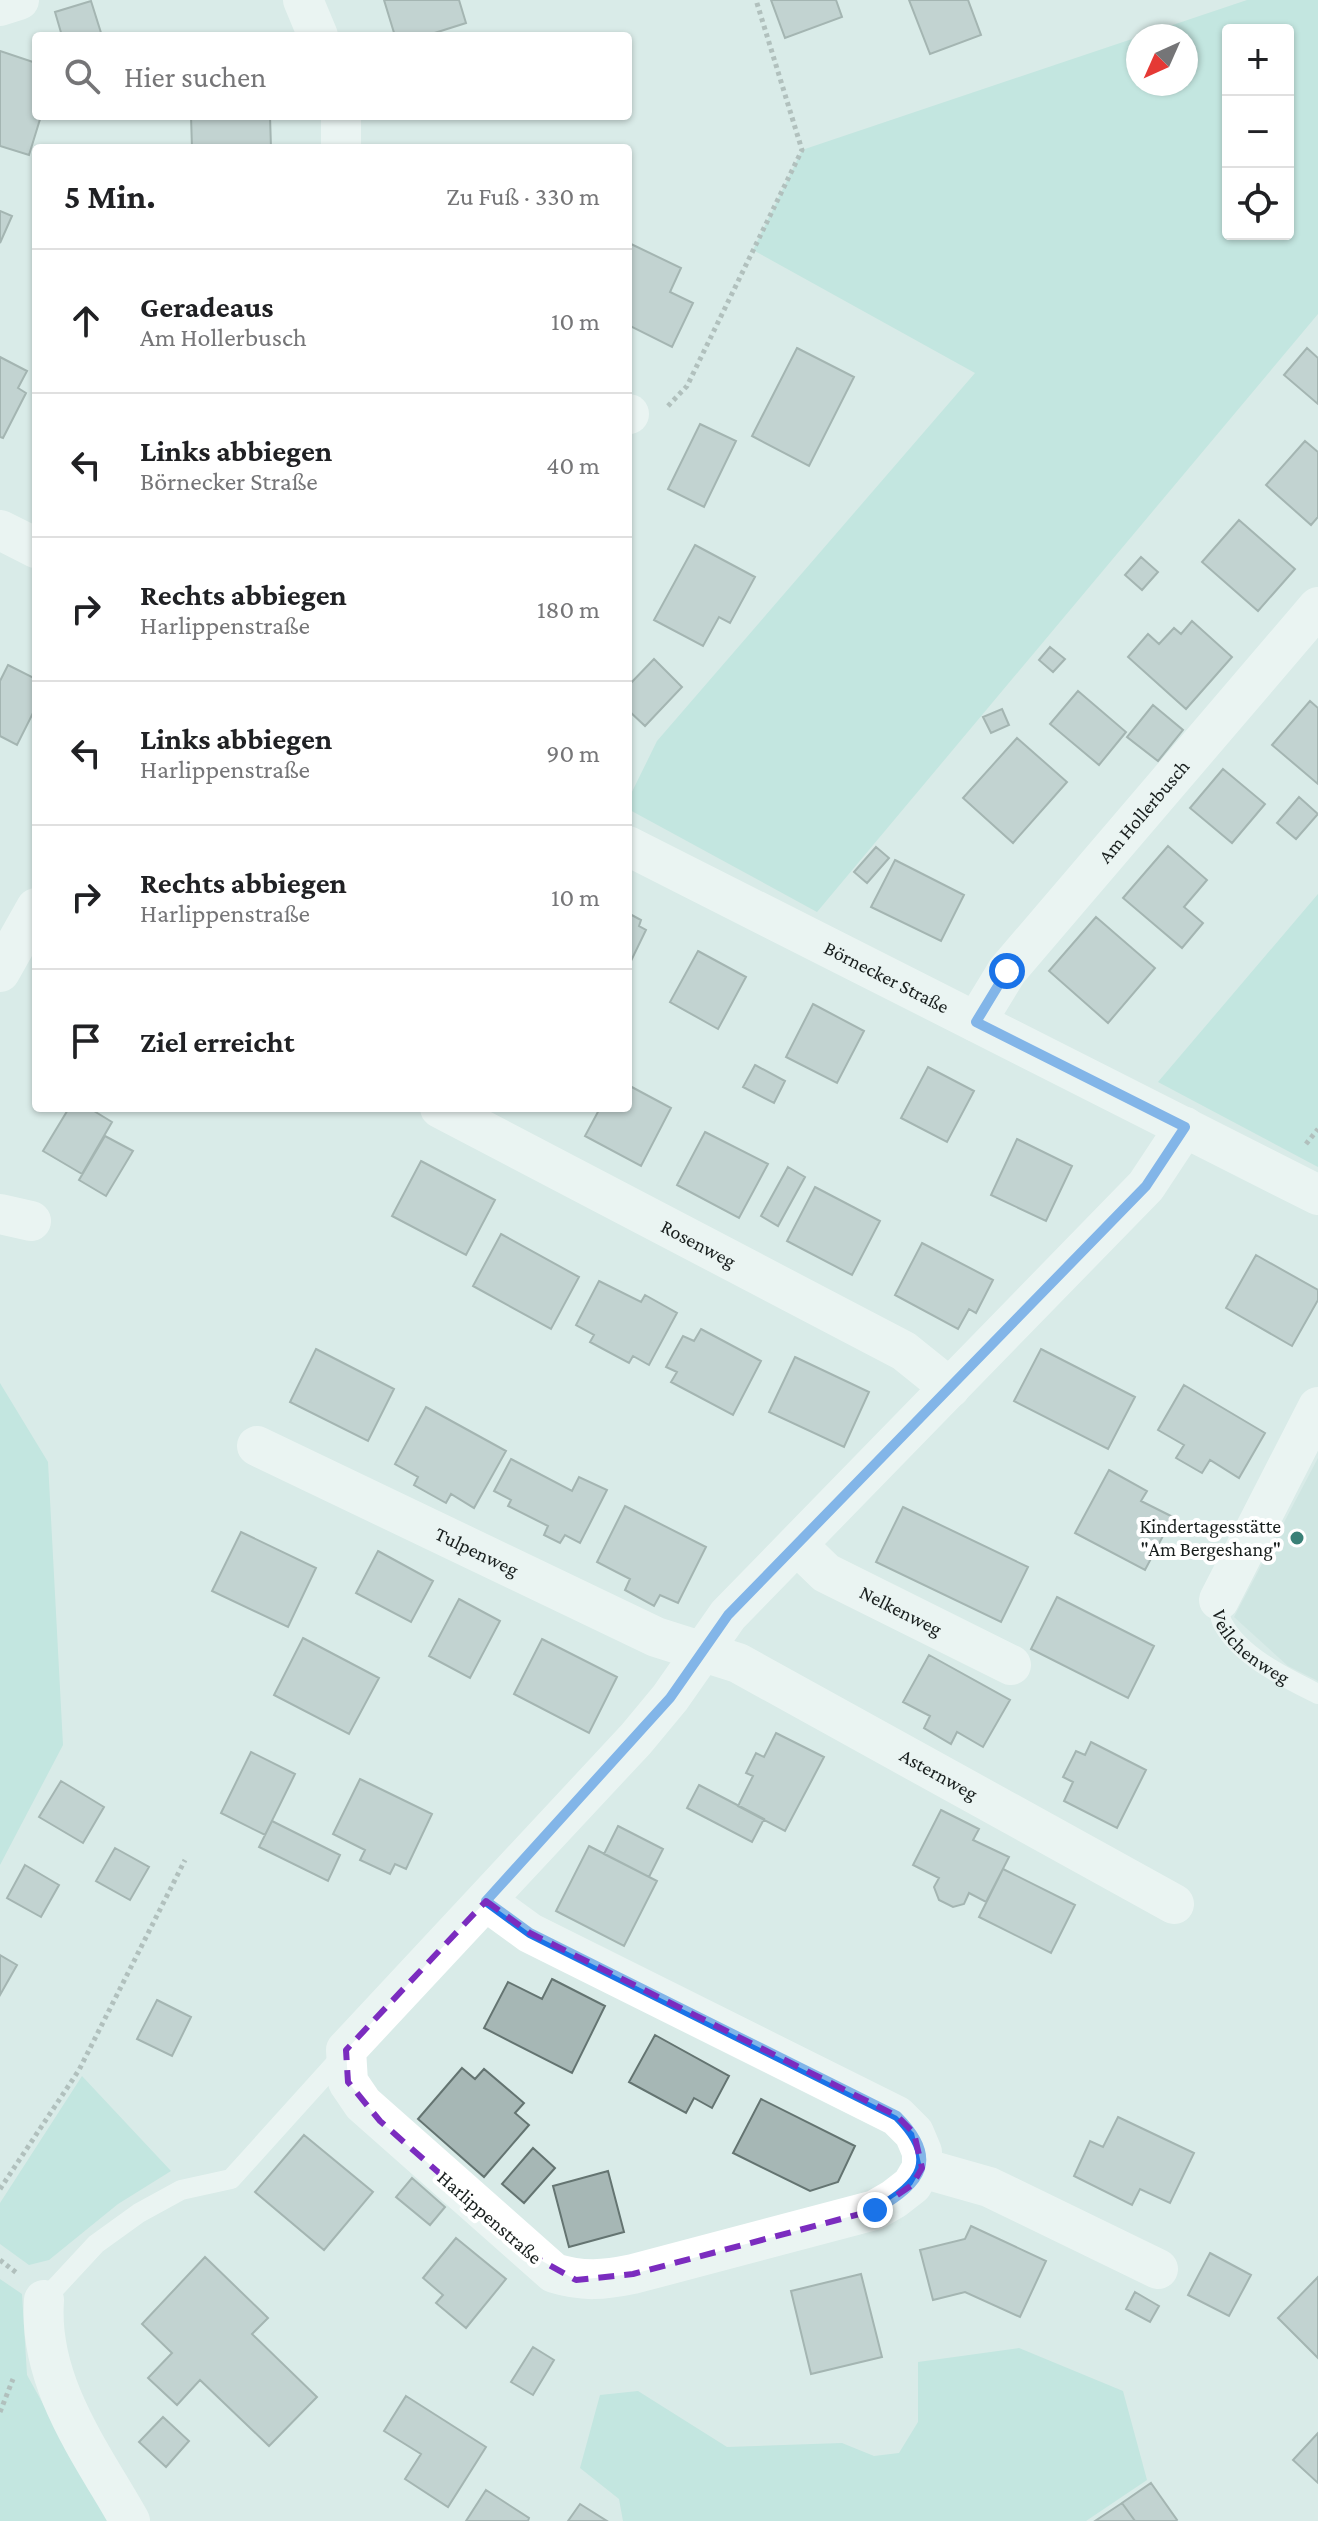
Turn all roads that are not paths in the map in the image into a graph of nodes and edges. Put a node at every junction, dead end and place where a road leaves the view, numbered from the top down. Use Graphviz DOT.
graph roads {
  1 [pos="19,0"];
  2 [pos="303,0"];
  3 [pos="0,6"];
  4 [pos="316,32"];
  5 [pos="341,120"];
  6 [pos="341,144"];
  7 [pos="0,530"];
  8 [pos="32,546"];
  9 [pos="1318,607"];
  10 [pos="632,848"];
  11 [pos="32,915"];
  12 [pos="0,972"];
  13 [pos="976,1022"];
  14 [pos="448,1112"];
  15 [pos="1185,1127"];
  16 [pos="1318,1195"];
  17 [pos="950,1388"];
  18 [pos="1318,1407"];
  19 [pos="257,1446"];
  20 [pos="797,1545"];
  21 [pos="1219,1600"];
  22 [pos="702,1650"];
  23 [pos="1011,1665"];
  24 [pos="1318,1694"];
  25 [pos="486,1901"];
  26 [pos="1174,1904"];
  27 [pos="346,2050"];
  28 [pos="922,2168"];
  29 [pos="1158,2269"];
  30 [pos="44,2300"];
  31 [pos="130,2521"];
  1 -- 3 [label="street"];
  2 -- 4 [label="street"];
  5 -- 6 [label="street"];
  7 -- 8 [label="street"];
  9 -- 13 [label="street, Am Hollerbusch"];
  10 -- 13 [label="street, Börnecker Straße"];
  11 -- 12 [label="street"];
  13 -- 15 [label="street, Börnecker Straße"];
  14 -- 17 [label="street, Rosenweg"];
  15 -- 16 [label="street, Börnecker Straße"];
  15 -- 17 [label="street"];
  17 -- 20 [label="street"];
  18 -- 21 [label="street, Veilchenweg"];
  19 -- 22 [label="street, Tulpenweg"];
  20 -- 22 [label="street"];
  20 -- 23 [label="street, Nelkenweg"];
  21 -- 24 [label="lane, Veilchenweg"];
  22 -- 25 [label="street"];
  22 -- 26 [label="street, Asternweg"];
  25 -- 27 [label="street"];
  25 -- 28 [label="street"];
  27 -- 28 [label="street, Harlippenstraße"];
  27 -- 30 [label="lane"];
  28 -- 29 [label="street"];
  30 -- 31 [label="street"];
}
